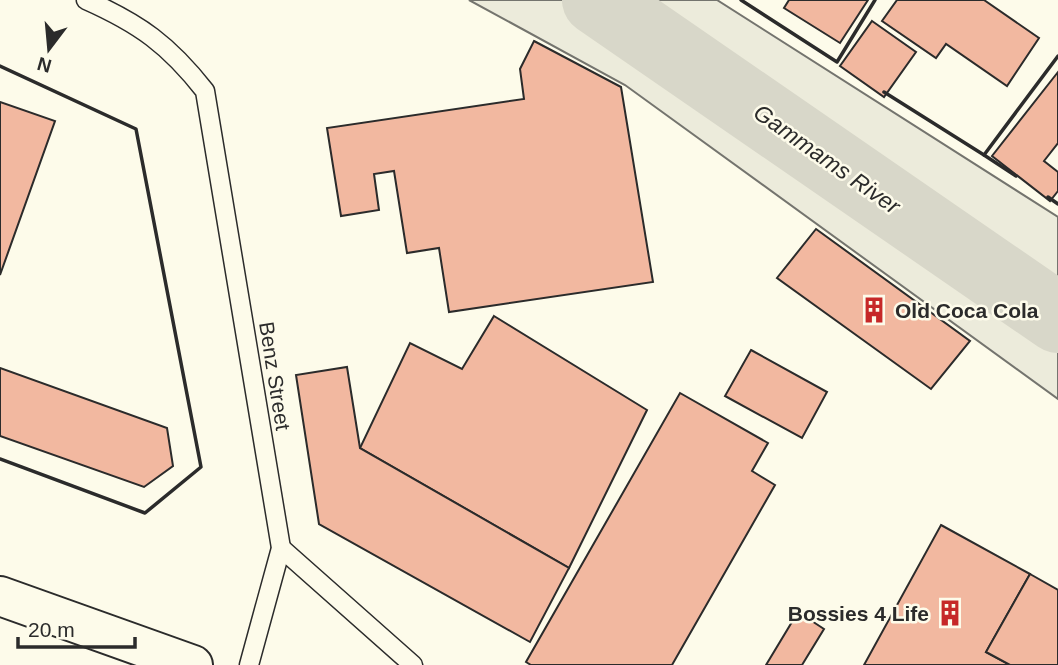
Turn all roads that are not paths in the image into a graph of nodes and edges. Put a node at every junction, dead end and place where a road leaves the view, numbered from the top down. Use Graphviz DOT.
graph roads {
  1 [pos="86,0"];
  2 [pos="281,548"];
  3 [pos="0,596"];
  4 [pos="193,665"];
  5 [pos="248,665"];
  6 [pos="413,665"];
  1 -- 2 [label="lane, Benz Street"];
  2 -- 5 [label="lane, Benz Street"];
  2 -- 6 [label="lane"];
  3 -- 4 [label="street"];
}
